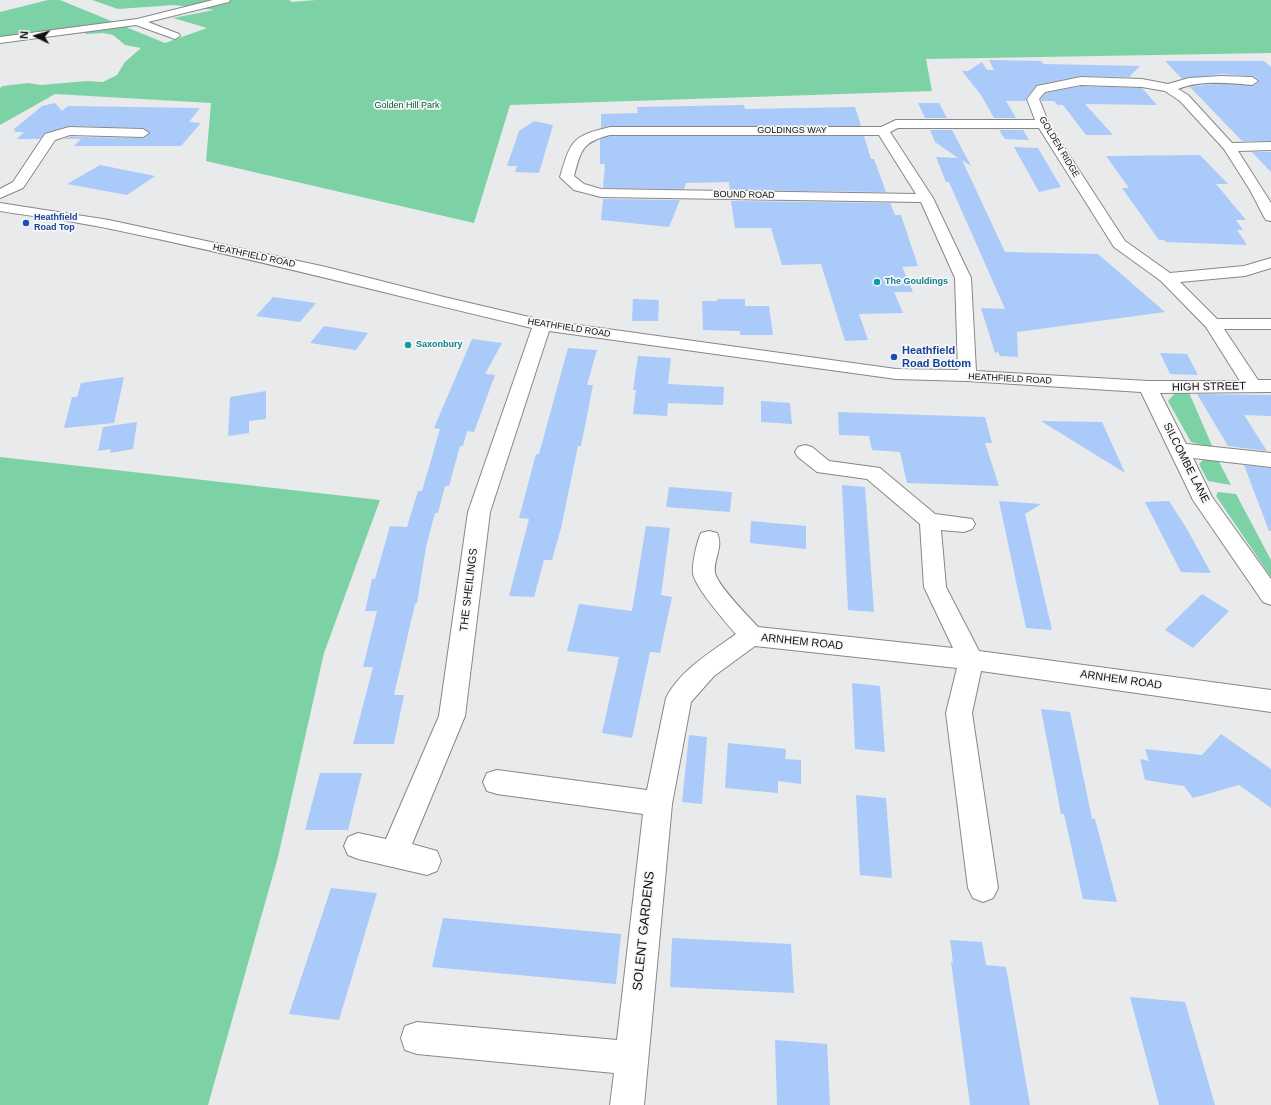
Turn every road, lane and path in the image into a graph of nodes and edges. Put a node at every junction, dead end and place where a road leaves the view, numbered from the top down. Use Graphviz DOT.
graph roads {
  1 [pos="225,0"];
  2 [pos="137,22"];
  3 [pos="176,36"];
  4 [pos="0,40"];
  5 [pos="1252,81"];
  6 [pos="1169,88"];
  7 [pos="1043,124"];
  8 [pos="883,131"];
  9 [pos="143,132"];
  10 [pos="1271,146"];
  11 [pos="1229,147"];
  12 [pos="567,177"];
  13 [pos="0,194"];
  14 [pos="926,198"];
  15 [pos="0,207"];
  16 [pos="1271,217"];
  17 [pos="1271,263"];
  18 [pos="1167,278"];
  19 [pos="542,324"];
  20 [pos="1212,324"];
  21 [pos="1271,324"];
  22 [pos="967,376"];
  23 [pos="1253,386"];
  24 [pos="1271,386"];
  25 [pos="1148,387"];
  26 [pos="1178,450"];
  27 [pos="805,452"];
  28 [pos="1271,460"];
  29 [pos="930,521"];
  30 [pos="964,524"];
  31 [pos="709,539"];
  32 [pos="1271,596"];
  33 [pos="751,636"];
  34 [pos="971,660"];
  35 [pos="1271,701"];
  36 [pos="497,782"];
  37 [pos="658,804"];
  38 [pos="358,846"];
  39 [pos="394,853"];
  40 [pos="427,860"];
  41 [pos="983,888"];
  42 [pos="417,1038"];
  43 [pos="631,1058"];
  44 [pos="628,1105"];
  1 -- 2 [label="street"];
  2 -- 3 [label="street"];
  2 -- 4 [label="street"];
  5 -- 6 [label="street"];
  6 -- 7 [label="street, GOLDEN RIDGE"];
  6 -- 11 [label="street, GOLDEN RIDGE"];
  7 -- 8 [label="street, GOLDINGS WAY"];
  7 -- 18 [label="street, GOLDEN RIDGE"];
  8 -- 12 [label="street, GOLDINGS WAY"];
  8 -- 14 [label="street"];
  9 -- 13 [label="street"];
  10 -- 11 [label="street"];
  11 -- 16 [label="street, GOLDEN RIDGE"];
  12 -- 14 [label="street, BOUND ROAD"];
  14 -- 22 [label="street"];
  15 -- 19 [label="street, HEATHFIELD ROAD"];
  17 -- 18 [label="street"];
  18 -- 20 [label="street, GOLDEN RIDGE"];
  19 -- 22 [label="street, HEATHFIELD ROAD"];
  19 -- 39 [label="street, THE SHEILINGS"];
  20 -- 21 [label="street"];
  20 -- 23 [label="street, GOLDEN RIDGE"];
  22 -- 25 [label="street, HEATHFIELD ROAD"];
  23 -- 24 [label="street, HIGH STREET"];
  23 -- 25 [label="street, HIGH STREET"];
  25 -- 26 [label="street, SILCOMBE LANE"];
  26 -- 28 [label="street"];
  26 -- 32 [label="street, SILCOMBE LANE"];
  27 -- 29 [label="street"];
  29 -- 30 [label="street"];
  29 -- 34 [label="street"];
  31 -- 33 [label="street, ARNHEM ROAD"];
  33 -- 34 [label="street, ARNHEM ROAD"];
  33 -- 37 [label="street, ARNHEM ROAD"];
  34 -- 35 [label="street, ARNHEM ROAD"];
  34 -- 41 [label="street"];
  36 -- 37 [label="street"];
  37 -- 43 [label="street, SOLENT GARDENS"];
  38 -- 39 [label="street"];
  39 -- 40 [label="street"];
  42 -- 43 [label="street"];
  43 -- 44 [label="street, SOLENT GARDENS"];
}
